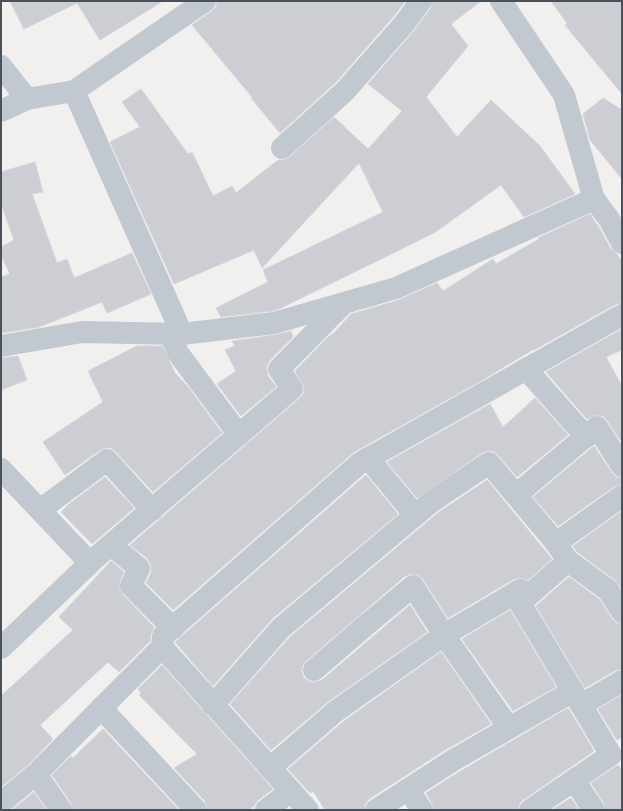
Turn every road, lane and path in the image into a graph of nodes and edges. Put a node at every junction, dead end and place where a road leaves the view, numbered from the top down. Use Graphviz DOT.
graph roads {
  1 [pos="205,1"];
  2 [pos="422,1"];
  3 [pos="501,1"];
  4 [pos="1,66"];
  5 [pos="74,91"];
  6 [pos="27,99"];
  7 [pos="1,111"];
  8 [pos="282,148"];
  9 [pos="594,199"];
  10 [pos="622,243"];
  11 [pos="344,303"];
  12 [pos="622,315"];
  13 [pos="176,334"];
  14 [pos="1,346"];
  15 [pos="526,369"];
  16 [pos="239,435"];
  17 [pos="586,437"];
  18 [pos="368,458"];
  19 [pos="622,466"];
  20 [pos="1,469"];
  21 [pos="516,496"];
  22 [pos="622,496"];
  23 [pos="40,510"];
  24 [pos="152,510"];
  25 [pos="415,516"];
  26 [pos="556,543"];
  27 [pos="111,545"];
  28 [pos="568,561"];
  29 [pos="86,566"];
  30 [pos="530,594"];
  31 [pos="622,612"];
  32 [pos="173,628"];
  33 [pos="444,635"];
  34 [pos="162,647"];
  35 [pos="1,648"];
  36 [pos="314,670"];
  37 [pos="622,681"];
  38 [pos="577,698"];
  39 [pos="213,705"];
  40 [pos="101,708"];
  41 [pos="509,728"];
  42 [pos="617,747"];
  43 [pos="270,768"];
  44 [pos="36,774"];
  45 [pos="574,780"];
  46 [pos="408,789"];
  47 [pos="291,792"];
  48 [pos="1,803"];
  49 [pos="61,810"];
  50 [pos="196,810"];
  51 [pos="266,810"];
  52 [pos="308,810"];
  53 [pos="376,810"];
  54 [pos="422,810"];
  55 [pos="530,810"];
  56 [pos="594,810"];
  1 -- 5 [label="street"];
  2 -- 8 [label="street"];
  3 -- 9 [label="street"];
  4 -- 6 [label="street"];
  5 -- 6 [label="street"];
  5 -- 13 [label="street"];
  6 -- 7 [label="street"];
  9 -- 10 [label="street"];
  9 -- 11 [label="street"];
  11 -- 13 [label="street"];
  11 -- 16 [label="street"];
  12 -- 15 [label="street"];
  13 -- 14 [label="street"];
  13 -- 16 [label="street"];
  15 -- 17 [label="street"];
  15 -- 18 [label="street"];
  16 -- 24 [label="street"];
  17 -- 19 [label="street"];
  17 -- 21 [label="street"];
  18 -- 25 [label="street"];
  18 -- 32 [label="street"];
  20 -- 23 [label="street"];
  21 -- 25 [label="street"];
  21 -- 26 [label="street"];
  22 -- 26 [label="street"];
  23 -- 24 [label="street"];
  23 -- 29 [label="street"];
  24 -- 27 [label="street"];
  25 -- 39 [label="street"];
  26 -- 28 [label="street"];
  27 -- 29 [label="street"];
  27 -- 32 [label="street"];
  28 -- 30 [label="street"];
  28 -- 31 [label="street"];
  29 -- 35 [label="street"];
  30 -- 33 [label="street"];
  30 -- 38 [label="street"];
  32 -- 34 [label="street"];
  33 -- 36 [label="street"];
  33 -- 41 [label="street"];
  33 -- 43 [label="street"];
  34 -- 39 [label="street"];
  34 -- 40 [label="street"];
  37 -- 38 [label="street"];
  38 -- 41 [label="street"];
  38 -- 42 [label="street"];
  39 -- 43 [label="street"];
  40 -- 44 [label="street"];
  40 -- 50 [label="street"];
  41 -- 46 [label="street"];
  42 -- 45 [label="street"];
  43 -- 47 [label="street"];
  44 -- 48 [label="street"];
  44 -- 49 [label="street"];
  45 -- 55 [label="street"];
  45 -- 56 [label="street"];
  46 -- 53 [label="street"];
  46 -- 54 [label="street"];
  47 -- 51 [label="street"];
  47 -- 52 [label="street"];
}
